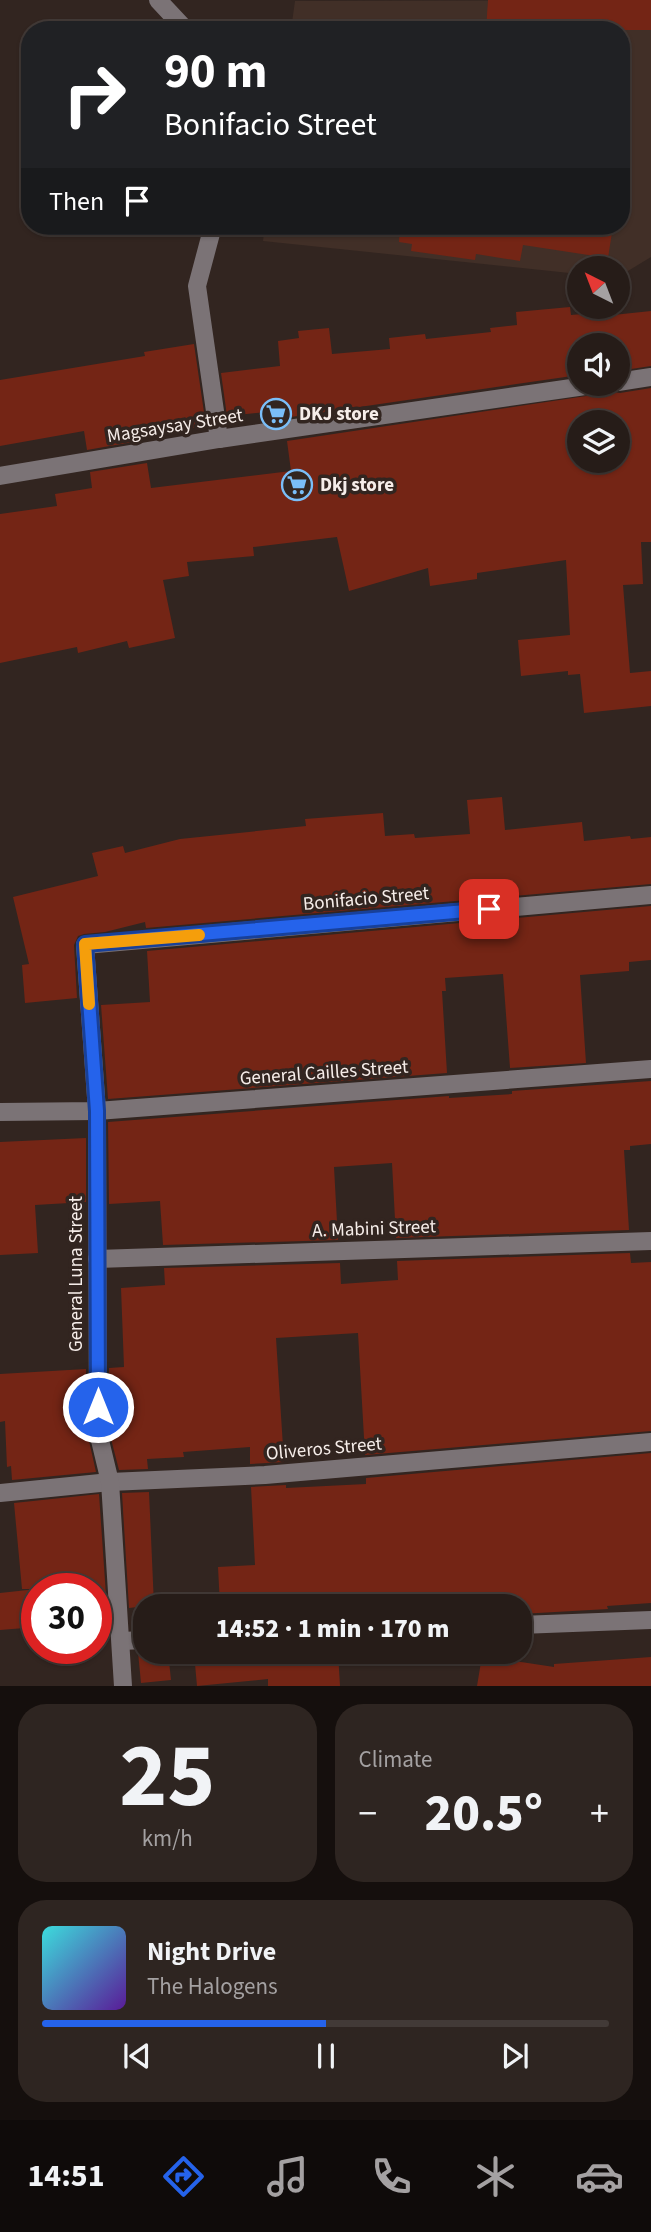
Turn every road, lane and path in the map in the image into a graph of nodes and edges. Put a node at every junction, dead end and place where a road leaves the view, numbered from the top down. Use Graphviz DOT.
graph roads {
  1 [pos="158,0"];
  2 [pos="178,21"];
  3 [pos="211,235"];
  4 [pos="651,377"];
  5 [pos="630,380"];
  6 [pos="567,389"];
  7 [pos="219,439"];
  8 [pos="0,475"];
  9 [pos="651,895"];
  10 [pos="85,944"];
  11 [pos="651,1069"];
  12 [pos="97,1111"];
  13 [pos="0,1112"];
  14 [pos="651,1241"];
  15 [pos="97,1259"];
  16 [pos="651,1442"];
  17 [pos="110,1482"];
  18 [pos="0,1493"];
  19 [pos="651,1620"];
  20 [pos="532,1625"];
  21 [pos="133,1640"];
  22 [pos="121,1641"];
  23 [pos="123,1686"];
  1 -- 2 [label="street"];
  3 -- 7 [label="street"];
  4 -- 5 [label="street"];
  6 -- 7 [label="street, Magsaysay Street"];
  7 -- 8 [label="street, Magsaysay Street"];
  9 -- 10 [label="street, Bonifacio Street"];
  10 -- 12 [label="street, General Luna Street"];
  11 -- 12 [label="street, General Cailles Street"];
  12 -- 13 [label="street, General Cailles Street"];
  12 -- 15 [label="street, General Luna Street"];
  14 -- 15 [label="street, A. Mabini Street"];
  15 -- 17 [label="street, General Luna Street"];
  16 -- 17 [label="street, Oliveros Street"];
  17 -- 18 [label="street, Oliveros Street"];
  17 -- 22 [label="street, General Luna Street"];
  19 -- 20 [label="street"];
  21 -- 22 [label="street"];
  22 -- 23 [label="street, General Luna Street"];
}
